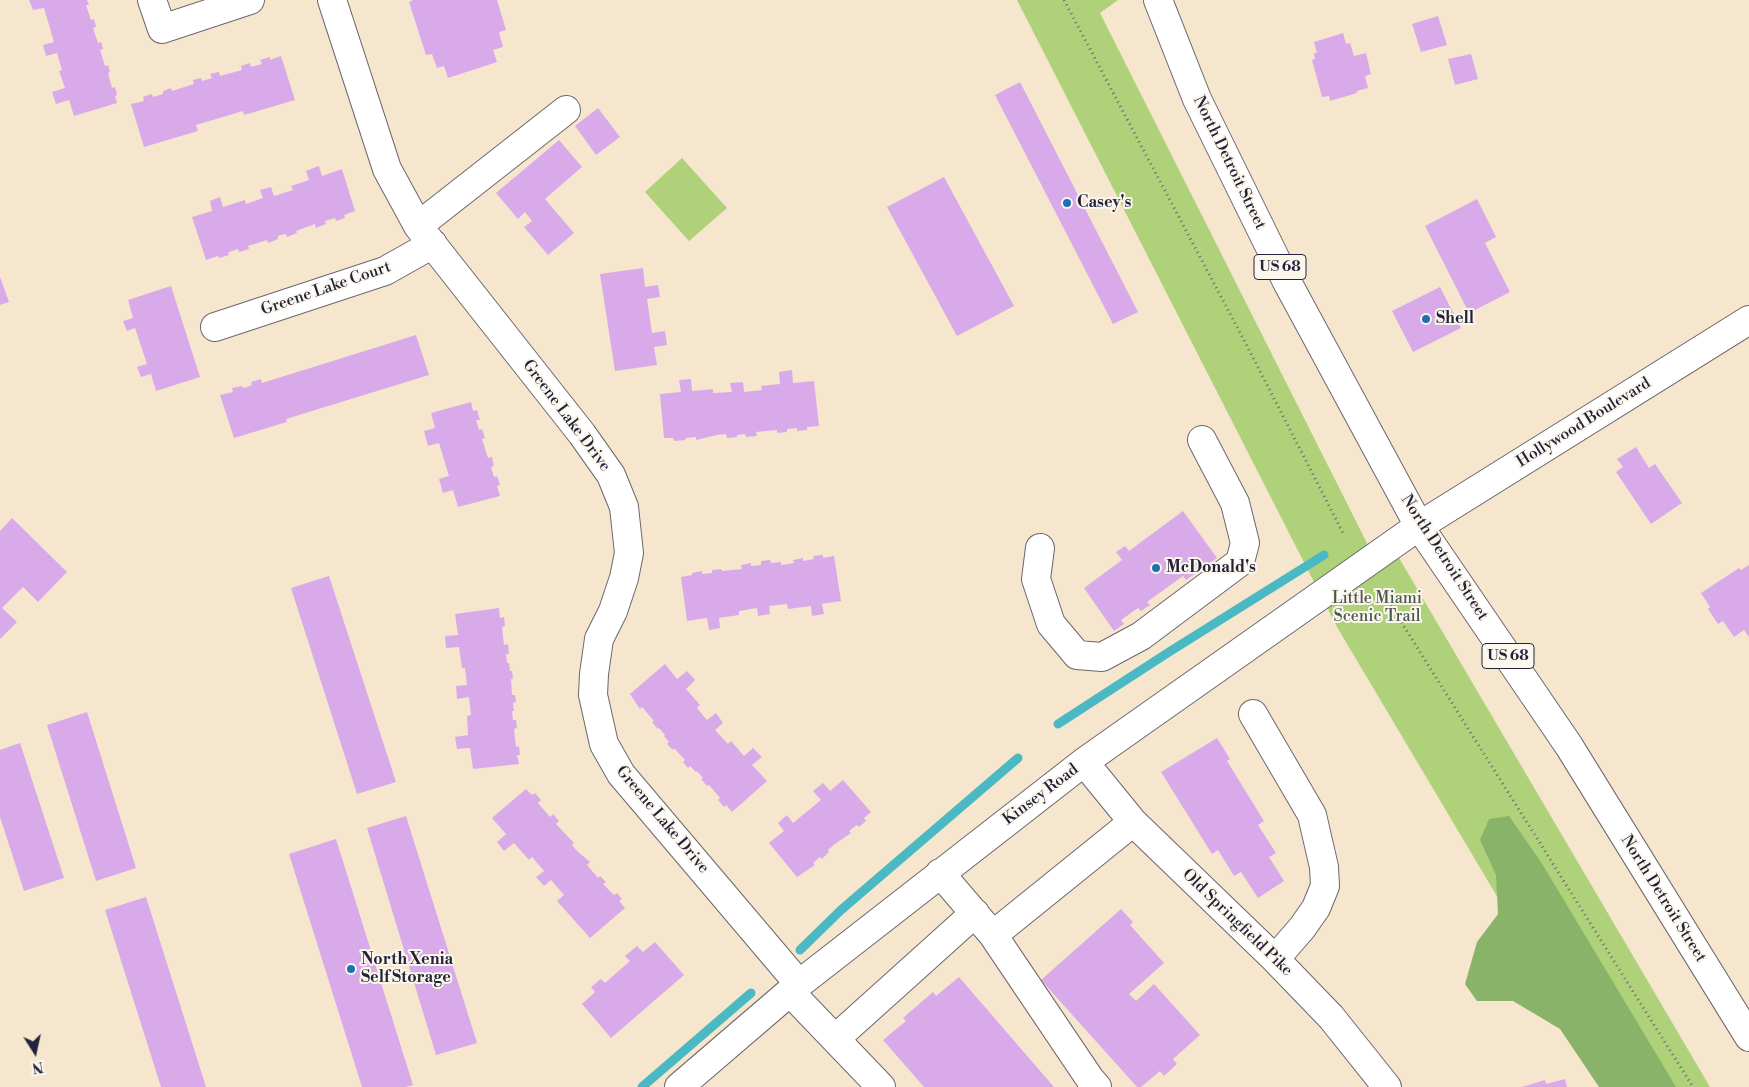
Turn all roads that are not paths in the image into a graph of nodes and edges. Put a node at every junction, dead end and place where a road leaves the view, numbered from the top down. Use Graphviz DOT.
graph roads {
  1 [pos="152,0"];
  2 [pos="250,0"];
  3 [pos="332,0"];
  4 [pos="1158,0"];
  5 [pos="566,110"];
  6 [pos="426,235"];
  7 [pos="1749,320"];
  8 [pos="215,327"];
  9 [pos="1202,440"];
  10 [pos="1419,526"];
  11 [pos="1040,548"];
  12 [pos="1253,714"];
  13 [pos="1084,762"];
  14 [pos="1132,822"];
  15 [pos="940,873"];
  16 [pos="974,913"];
  17 [pos="993,935"];
  18 [pos="1283,967"];
  19 [pos="794,988"];
  20 [pos="1749,1037"];
  21 [pos="835,1039"];
  22 [pos="679,1087"];
  23 [pos="882,1087"];
  24 [pos="1098,1087"];
  25 [pos="1387,1087"];
  1 -- 2 [label="main road"];
  3 -- 6 [label="main road, Greene Lake Drive"];
  4 -- 10 [label="main road, North Detroit Street / US 68"];
  5 -- 6 [label="main road, Greene Lake Court"];
  6 -- 8 [label="main road, Greene Lake Court"];
  6 -- 19 [label="main road, Greene Lake Drive"];
  7 -- 10 [label="main road, Hollywood Boulevard"];
  9 -- 11 [label="main road"];
  10 -- 13 [label="main road, Kinsey Road"];
  10 -- 20 [label="main road, North Detroit Street / US 68"];
  12 -- 18 [label="main road"];
  13 -- 14 [label="main road, Old Springfield Pike"];
  13 -- 15 [label="main road, Kinsey Road"];
  14 -- 17 [label="main road"];
  14 -- 18 [label="main road, Old Springfield Pike"];
  15 -- 16 [label="main road"];
  15 -- 19 [label="main road, Kinsey Road"];
  16 -- 17 [label="main road"];
  16 -- 21 [label="main road"];
  17 -- 24 [label="main road"];
  18 -- 25 [label="main road, Old Springfield Pike"];
  19 -- 21 [label="main road, Greene Lake Drive"];
  19 -- 22 [label="main road, Kinsey Road"];
  21 -- 23 [label="main road, Greene Lake Drive"];
}
